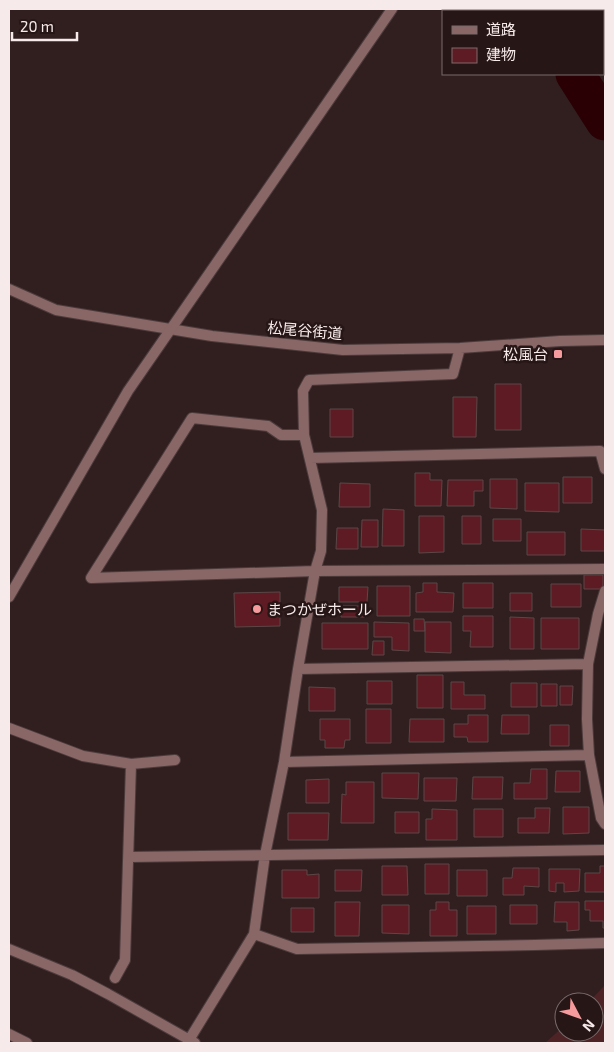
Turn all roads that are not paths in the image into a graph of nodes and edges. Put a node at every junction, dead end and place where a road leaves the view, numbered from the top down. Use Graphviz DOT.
graph roads {
  1 [pos="392,9"];
  2 [pos="9,289"];
  3 [pos="170,329"];
  4 [pos="605,340"];
  5 [pos="460,348"];
  6 [pos="304,435"];
  7 [pos="310,458"];
  8 [pos="605,469"];
  9 [pos="605,569"];
  10 [pos="315,571"];
  11 [pos="605,592"];
  12 [pos="9,597"];
  13 [pos="588,664"];
  14 [pos="298,669"];
  15 [pos="9,728"];
  16 [pos="589,754"];
  17 [pos="175,760"];
  18 [pos="284,762"];
  19 [pos="130,764"];
  20 [pos="605,824"];
  21 [pos="605,850"];
  22 [pos="265,855"];
  23 [pos="129,857"];
  24 [pos="254,934"];
  25 [pos="605,942"];
  26 [pos="9,949"];
  27 [pos="115,978"];
  28 [pos="9,1034"];
  29 [pos="192,1042"];
  30 [pos="27,1043"];
  1 -- 3 [label="street"];
  2 -- 3 [label="street, 松尾谷街道"];
  3 -- 5 [label="street, 松尾谷街道"];
  3 -- 12 [label="street"];
  4 -- 5 [label="street, 松尾谷街道"];
  5 -- 6 [label="street"];
  6 -- 7 [label="street"];
  6 -- 10 [label="street"];
  7 -- 8 [label="street"];
  7 -- 10 [label="street"];
  9 -- 10 [label="street"];
  10 -- 14 [label="street"];
  11 -- 13 [label="street"];
  13 -- 14 [label="street"];
  13 -- 16 [label="street"];
  14 -- 18 [label="street"];
  15 -- 19 [label="street"];
  16 -- 18 [label="street"];
  16 -- 20 [label="street"];
  17 -- 19 [label="street"];
  18 -- 22 [label="street"];
  19 -- 23 [label="street"];
  21 -- 22 [label="street"];
  22 -- 23 [label="street"];
  22 -- 24 [label="street"];
  23 -- 27 [label="street"];
  24 -- 25 [label="street"];
  24 -- 29 [label="street"];
  26 -- 29 [label="street"];
  28 -- 30 [label="street"];
}
